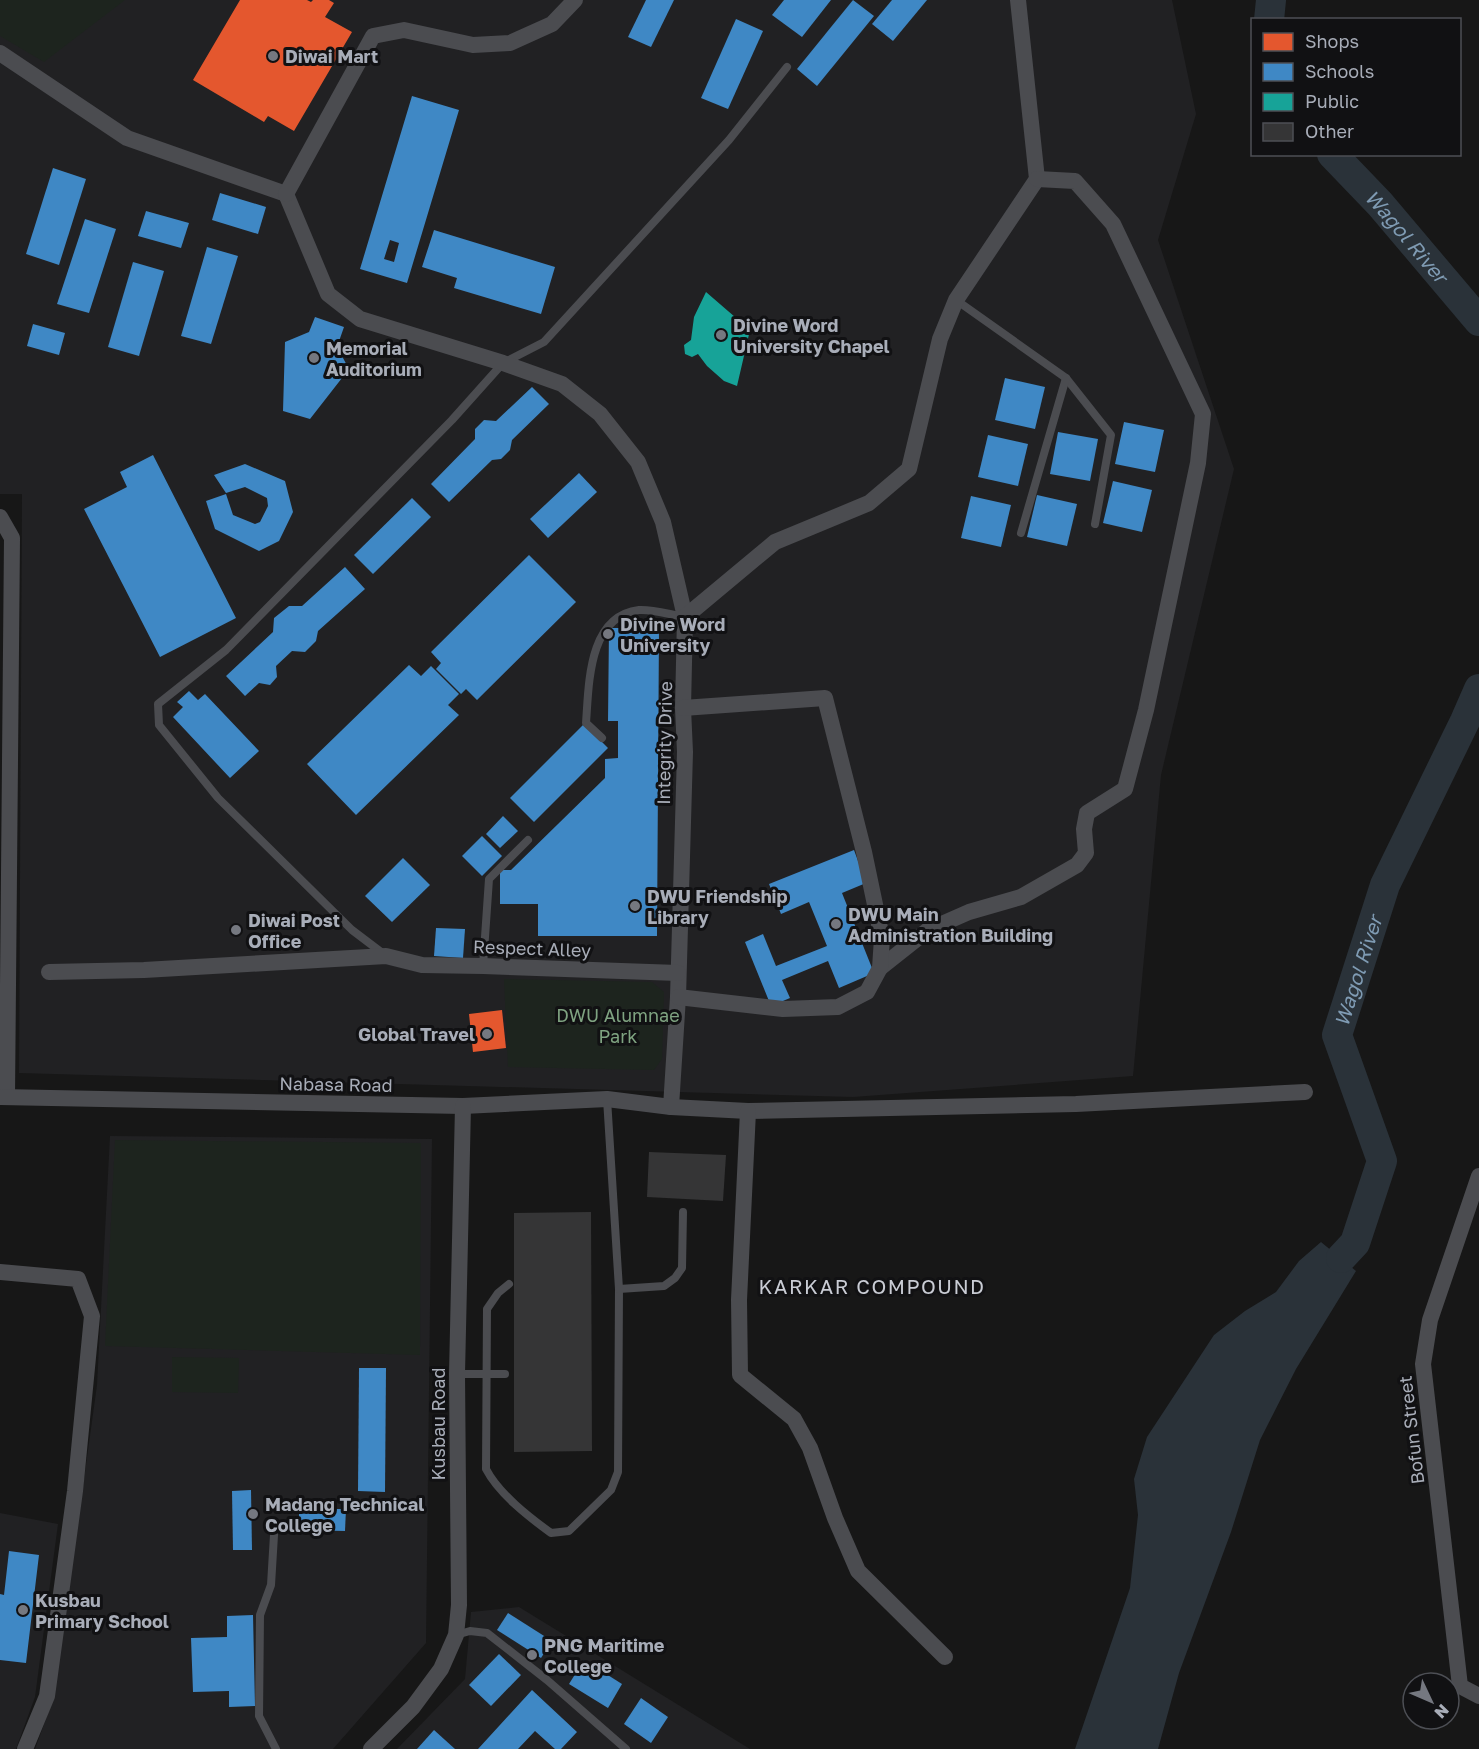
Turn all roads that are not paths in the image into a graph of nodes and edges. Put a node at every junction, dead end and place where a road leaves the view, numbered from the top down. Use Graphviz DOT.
graph roads {
  1 [pos="575,0"];
  2 [pos="1018,0"];
  3 [pos="0,53"];
  4 [pos="787,67"];
  5 [pos="1037,179"];
  6 [pos="286,194"];
  7 [pos="956,300"];
  8 [pos="503,363"];
  9 [pos="1066,378"];
  10 [pos="0,517"];
  11 [pos="1095,524"];
  12 [pos="1021,533"];
  13 [pos="685,617"];
  14 [pos="683,708"];
  15 [pos="602,738"];
  16 [pos="528,840"];
  17 [pos="386,956"];
  18 [pos="483,966"];
  19 [pos="880,968"];
  20 [pos="49,972"];
  21 [pos="678,973"];
  22 [pos="678,997"];
  23 [pos="1305,1092"];
  24 [pos="4,1097"];
  25 [pos="607,1098"];
  26 [pos="463,1106"];
  27 [pos="671,1107"];
  28 [pos="748,1111"];
  29 [pos="1479,1176"];
  30 [pos="683,1212"];
  31 [pos="0,1272"];
  32 [pos="509,1284"];
  33 [pos="619,1289"];
  34 [pos="457,1374"];
  35 [pos="487,1374"];
  36 [pos="505,1374"];
  37 [pos="274,1535"];
  38 [pos="456,1635"];
  39 [pos="945,1657"];
  40 [pos="1479,1696"];
  41 [pos="26,1749"];
  42 [pos="276,1749"];
  43 [pos="370,1749"];
  44 [pos="626,1749"];
  1 -- 6 [label="street"];
  2 -- 5 [label="street"];
  3 -- 6 [label="street"];
  4 -- 8 [label="lane"];
  5 -- 7 [label="street"];
  5 -- 19 [label="street"];
  6 -- 8 [label="street, Integrity Drive"];
  7 -- 9 [label="lane"];
  7 -- 13 [label="street"];
  8 -- 13 [label="street, Integrity Drive"];
  8 -- 17 [label="lane"];
  9 -- 11 [label="lane"];
  9 -- 12 [label="lane"];
  10 -- 24 [label="street"];
  13 -- 14 [label="street, Integrity Drive"];
  13 -- 15 [label="lane"];
  14 -- 19 [label="street"];
  14 -- 21 [label="street, Integrity Drive"];
  16 -- 18 [label="lane"];
  17 -- 18 [label="street, Respect Alley"];
  17 -- 20 [label="street, Respect Alley"];
  18 -- 21 [label="street, Respect Alley"];
  19 -- 22 [label="street"];
  21 -- 22 [label="street, Integrity Drive"];
  22 -- 27 [label="street, Integrity Drive"];
  23 -- 28 [label="street, Nabasa Road"];
  24 -- 26 [label="street, Nabasa Road"];
  25 -- 26 [label="street, Nabasa Road"];
  25 -- 27 [label="street, Nabasa Road"];
  25 -- 33 [label="lane"];
  26 -- 34 [label="street, Kusbau Road"];
  27 -- 28 [label="street, Nabasa Road"];
  28 -- 39 [label="street"];
  29 -- 40 [label="street, Bofun Street"];
  30 -- 33 [label="lane"];
  31 -- 41 [label="street"];
  32 -- 35 [label="lane"];
  33 -- 35 [label="lane"];
  34 -- 35 [label="lane"];
  34 -- 38 [label="street, Kusbau Road"];
  35 -- 36 [label="lane"];
  37 -- 42 [label="lane"];
  38 -- 43 [label="street, Kusbau Road"];
  38 -- 44 [label="lane"];
}
